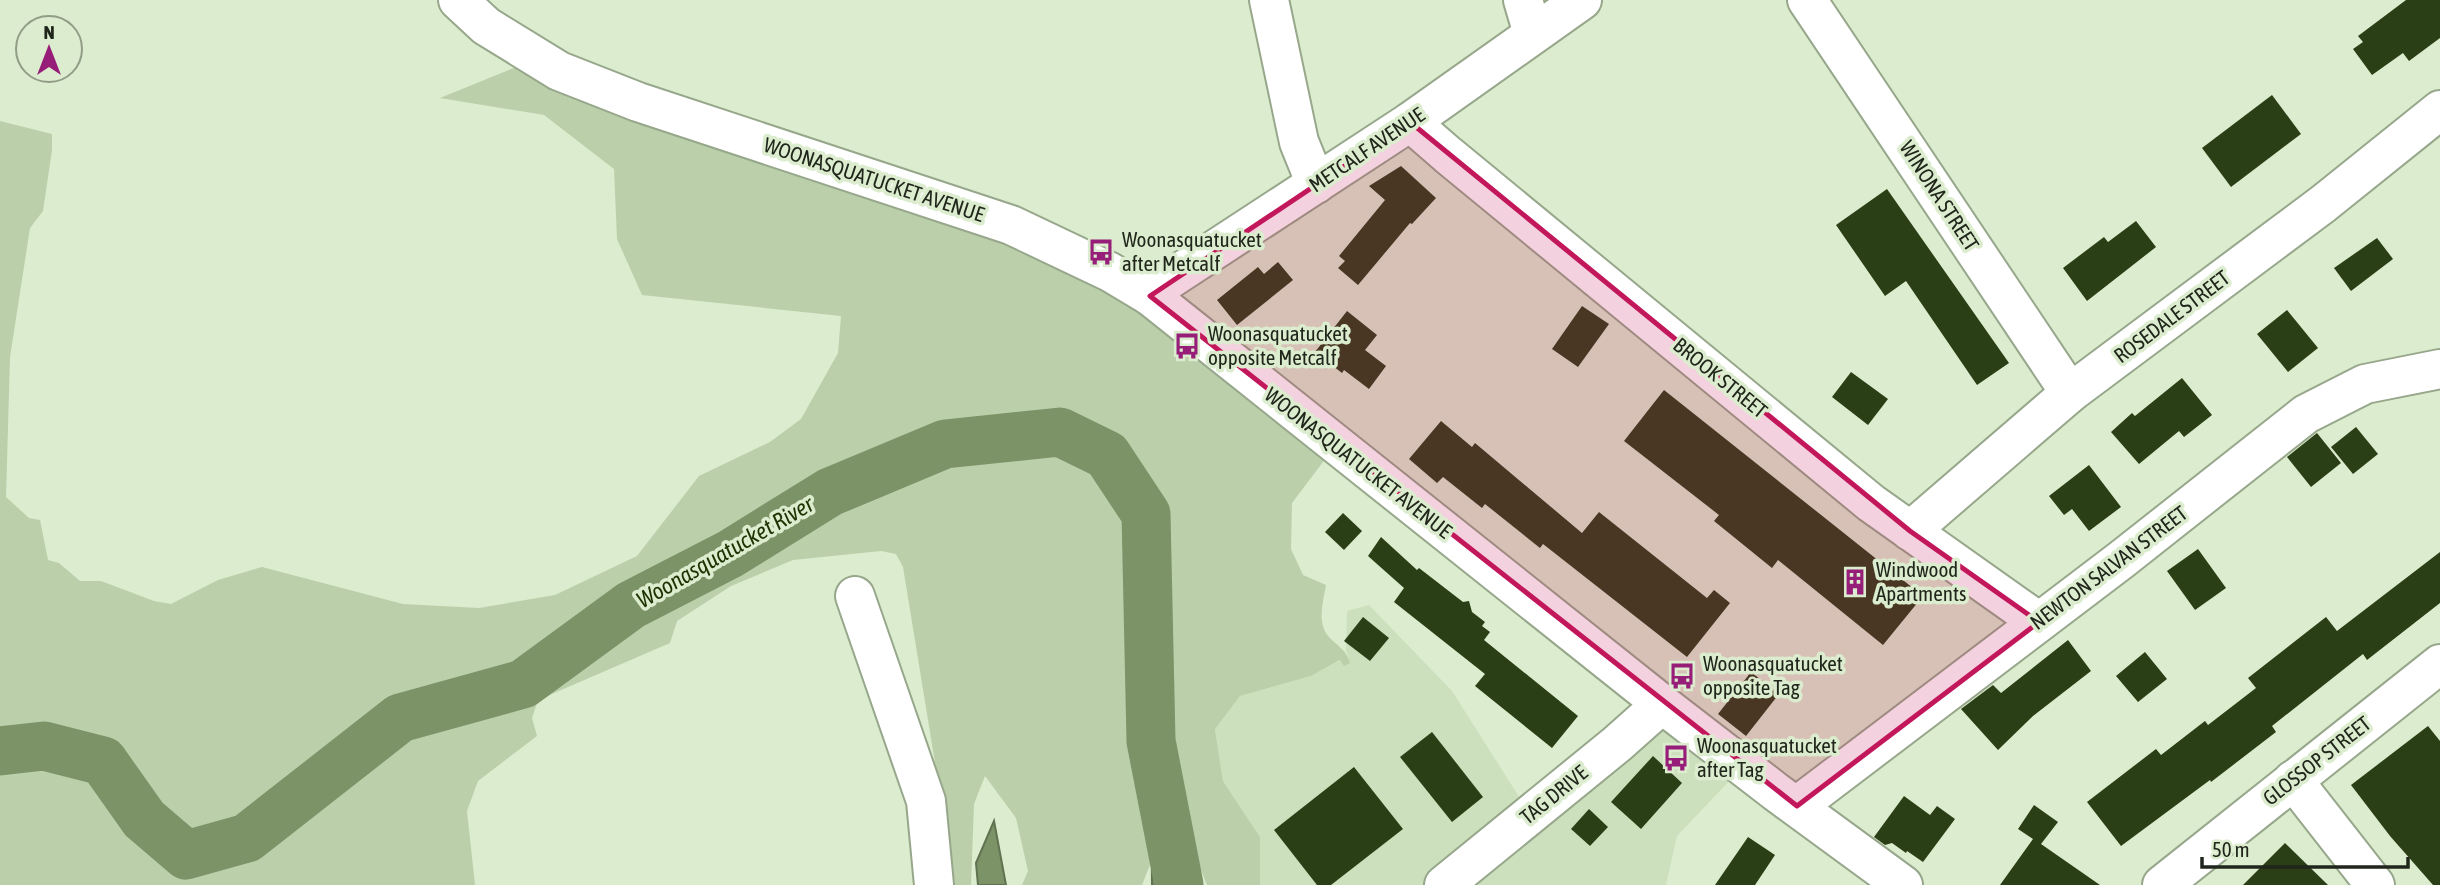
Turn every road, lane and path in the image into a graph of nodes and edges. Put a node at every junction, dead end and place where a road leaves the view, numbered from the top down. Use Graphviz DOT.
graph roads {
  1 [pos="458,0"];
  2 [pos="1269,0"];
  3 [pos="1582,0"];
  4 [pos="1807,0"];
  5 [pos="1528,17"];
  6 [pos="2440,110"];
  7 [pos="1410,122"];
  8 [pos="1316,184"];
  9 [pos="1150,296"];
  10 [pos="2440,369"];
  11 [pos="2070,393"];
  12 [pos="1910,531"];
  13 [pos="855,596"];
  14 [pos="2039,622"];
  15 [pos="2440,664"];
  16 [pos="1662,704"];
  17 [pos="2293,780"];
  18 [pos="1797,806"];
  19 [pos="1893,883"];
  20 [pos="934,885"];
  21 [pos="1444,885"];
  22 [pos="2162,885"];
  23 [pos="2375,885"];
  1 -- 9 [label="street, WOONASQUATUCKET AVENUE"];
  2 -- 8 [label="street"];
  3 -- 5 [label="street, METCALF AVENUE"];
  4 -- 11 [label="street, WINONA STREET"];
  5 -- 7 [label="street, METCALF AVENUE"];
  6 -- 11 [label="street, ROSEDALE STREET"];
  7 -- 8 [label="street, METCALF AVENUE"];
  7 -- 12 [label="street, BROOK STREET"];
  8 -- 9 [label="street, METCALF AVENUE"];
  9 -- 16 [label="street, WOONASQUATUCKET AVENUE"];
  10 -- 14 [label="street, NEWTON SALVAN STREET"];
  11 -- 12 [label="street, ROSEDALE STREET"];
  12 -- 14 [label="street, BROOK STREET"];
  13 -- 20 [label="street"];
  14 -- 18 [label="street, NEWTON SALVAN STREET"];
  15 -- 17 [label="street, GLOSSOP STREET"];
  16 -- 18 [label="street, WOONASQUATUCKET AVENUE"];
  16 -- 21 [label="street, TAG DRIVE"];
  17 -- 22 [label="street, GLOSSOP STREET"];
  17 -- 23 [label="street"];
  18 -- 19 [label="street, WOONASQUATUCKET AVENUE"];
}
